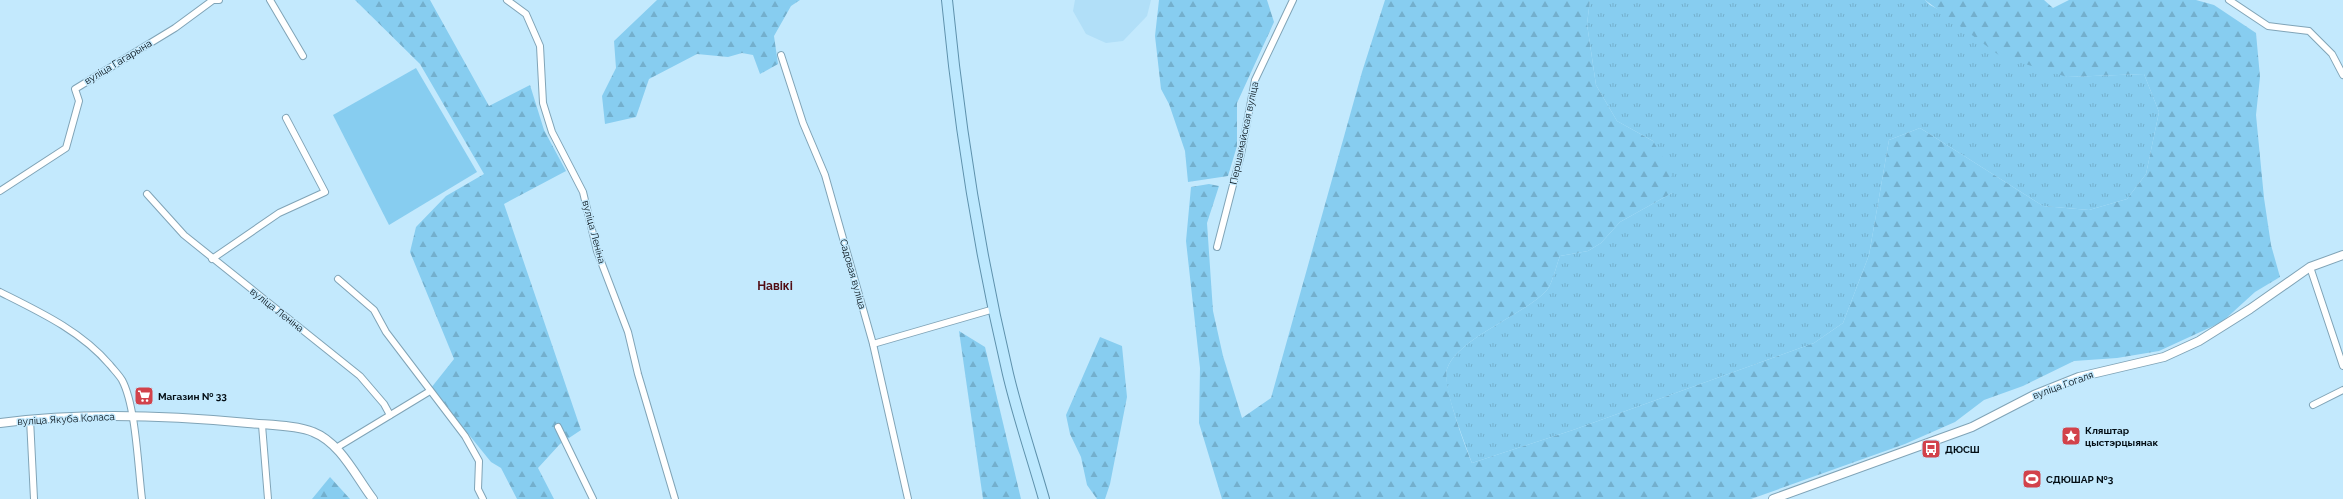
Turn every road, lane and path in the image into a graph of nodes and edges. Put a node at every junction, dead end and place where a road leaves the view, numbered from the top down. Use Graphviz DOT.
graph roads {
  1 [pos="219,0"];
  2 [pos="270,0"];
  3 [pos="507,0"];
  4 [pos="947,0"];
  5 [pos="2229,0"];
  6 [pos="1293,1"];
  7 [pos="781,55"];
  8 [pos="303,56"];
  9 [pos="2343,75"];
  10 [pos="286,118"];
  11 [pos="0,191"];
  12 [pos="147,194"];
  13 [pos="1217,247"];
  14 [pos="2343,255"];
  15 [pos="212,259"];
  16 [pos="2310,267"];
  17 [pos="338,279"];
  18 [pos="0,292"];
  19 [pos="994,309"];
  20 [pos="873,344"];
  21 [pos="2343,366"];
  22 [pos="2343,390"];
  23 [pos="430,391"];
  24 [pos="2313,405"];
  25 [pos="390,415"];
  26 [pos="133,416"];
  27 [pos="30,419"];
  28 [pos="0,423"];
  29 [pos="262,424"];
  30 [pos="558,427"];
  31 [pos="336,448"];
  32 [pos="34,499"];
  33 [pos="142,499"];
  34 [pos="268,499"];
  35 [pos="373,499"];
  36 [pos="483,499"];
  37 [pos="593,499"];
  38 [pos="675,499"];
  39 [pos="908,499"];
  40 [pos="1044,499"];
  41 [pos="1773,499"];
  1 -- 11 [label="street, вуліца Гагарына"];
  2 -- 8 [label="street"];
  3 -- 38 [label="street, вуліца Леніна"];
  4 -- 19 [label="main road"];
  5 -- 9 [label="street"];
  6 -- 13 [label="street, Першамайская вуліца"];
  7 -- 20 [label="street, Садовая вуліца"];
  10 -- 15 [label="street"];
  12 -- 15 [label="street, вуліца Леніна"];
  14 -- 16 [label="street, вуліца Гогаля"];
  15 -- 25 [label="street, вуліца Леніна"];
  16 -- 21 [label="street"];
  16 -- 41 [label="street, вуліца Гогаля"];
  17 -- 23 [label="street"];
  18 -- 26 [label="street"];
  19 -- 20 [label="street"];
  19 -- 40 [label="main road"];
  20 -- 39 [label="street, Садовая вуліца"];
  22 -- 24 [label="street"];
  23 -- 25 [label="street"];
  23 -- 36 [label="street"];
  25 -- 31 [label="street"];
  26 -- 27 [label="street, вуліца Якуба Коласа"];
  26 -- 29 [label="street, вуліца Якуба Коласа"];
  26 -- 33 [label="street"];
  27 -- 28 [label="street, вуліца Якуба Коласа"];
  27 -- 32 [label="street"];
  29 -- 31 [label="street, вуліца Якуба Коласа"];
  29 -- 34 [label="street"];
  30 -- 37 [label="street"];
  31 -- 35 [label="street, вуліца Якуба Коласа"];
}
